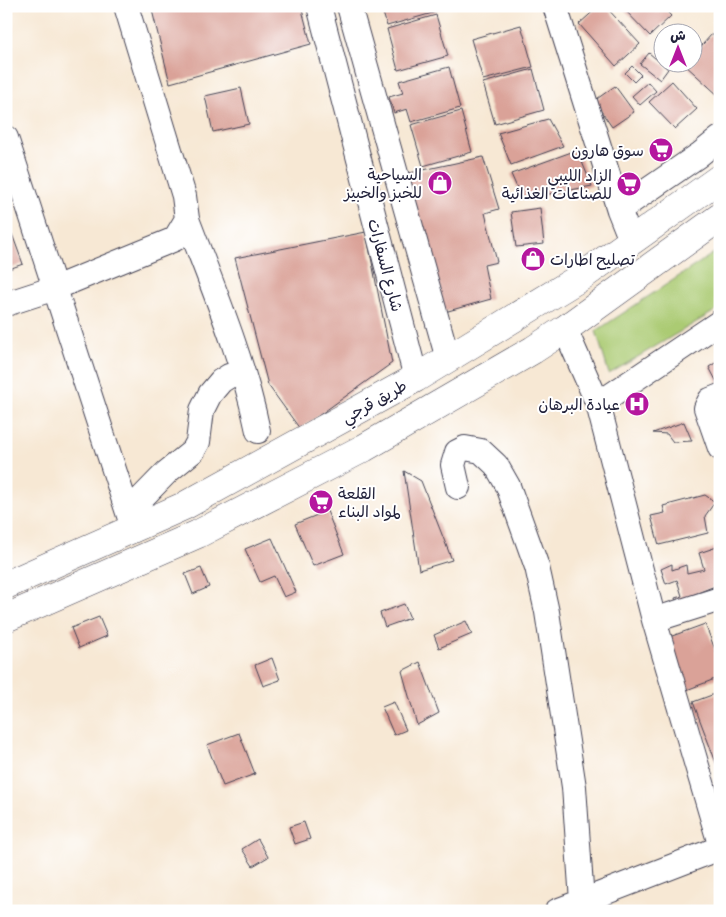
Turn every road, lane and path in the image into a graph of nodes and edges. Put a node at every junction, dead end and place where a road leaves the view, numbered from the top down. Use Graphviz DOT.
graph roads {
  1 [pos="126,6"];
  2 [pos="319,6"];
  3 [pos="349,6"];
  4 [pos="563,11"];
  5 [pos="6,138"];
  6 [pos="720,138"];
  7 [pos="720,178"];
  8 [pos="619,210"];
  9 [pos="720,217"];
  10 [pos="187,219"];
  11 [pos="631,240"];
  12 [pos="581,277"];
  13 [pos="55,288"];
  14 [pos="6,304"];
  15 [pos="592,309"];
  16 [pos="720,322"];
  17 [pos="565,329"];
  18 [pos="448,359"];
  19 [pos="242,372"];
  20 [pos="416,378"];
  21 [pos="720,396"];
  22 [pos="598,404"];
  23 [pos="258,431"];
  24 [pos="720,448"];
  25 [pos="458,487"];
  26 [pos="130,520"];
  27 [pos="142,559"];
  28 [pos="6,585"];
  29 [pos="720,599"];
  30 [pos="6,618"];
  31 [pos="654,620"];
  32 [pos="716,815"];
  33 [pos="720,844"];
  34 [pos="720,848"];
  35 [pos="582,901"];
  36 [pos="557,911"];
  1 -- 10 [label="street"];
  2 -- 20 [label="street, شارع السفارات"];
  3 -- 18 [label="street, شارع السفارات"];
  4 -- 8 [label="street"];
  5 -- 13 [label="street"];
  6 -- 8 [label="street"];
  7 -- 11 [label="highway, طريق قرجي"];
  8 -- 11 [label="street"];
  9 -- 15 [label="highway"];
  10 -- 13 [label="street"];
  10 -- 19 [label="street"];
  11 -- 12 [label="highway, طريق قرجي"];
  12 -- 15 [label="highway"];
  12 -- 18 [label="highway, طريق قرجي"];
  13 -- 14 [label="street"];
  13 -- 26 [label="street"];
  15 -- 17 [label="highway"];
  16 -- 22 [label="street"];
  17 -- 22 [label="street"];
  17 -- 27 [label="highway"];
  18 -- 20 [label="highway, طريق قرجي"];
  19 -- 23 [label="street"];
  19 -- 26 [label="street"];
  20 -- 26 [label="highway, طريق قرجي"];
  21 -- 24 [label="street"];
  22 -- 31 [label="street"];
  25 -- 35 [label="street"];
  26 -- 27 [label="highway"];
  26 -- 28 [label="highway, طريق قرجي"];
  27 -- 30 [label="highway"];
  29 -- 31 [label="street"];
  31 -- 32 [label="street"];
  32 -- 33 [label="street"];
  34 -- 35 [label="street"];
  35 -- 36 [label="street"];
}
